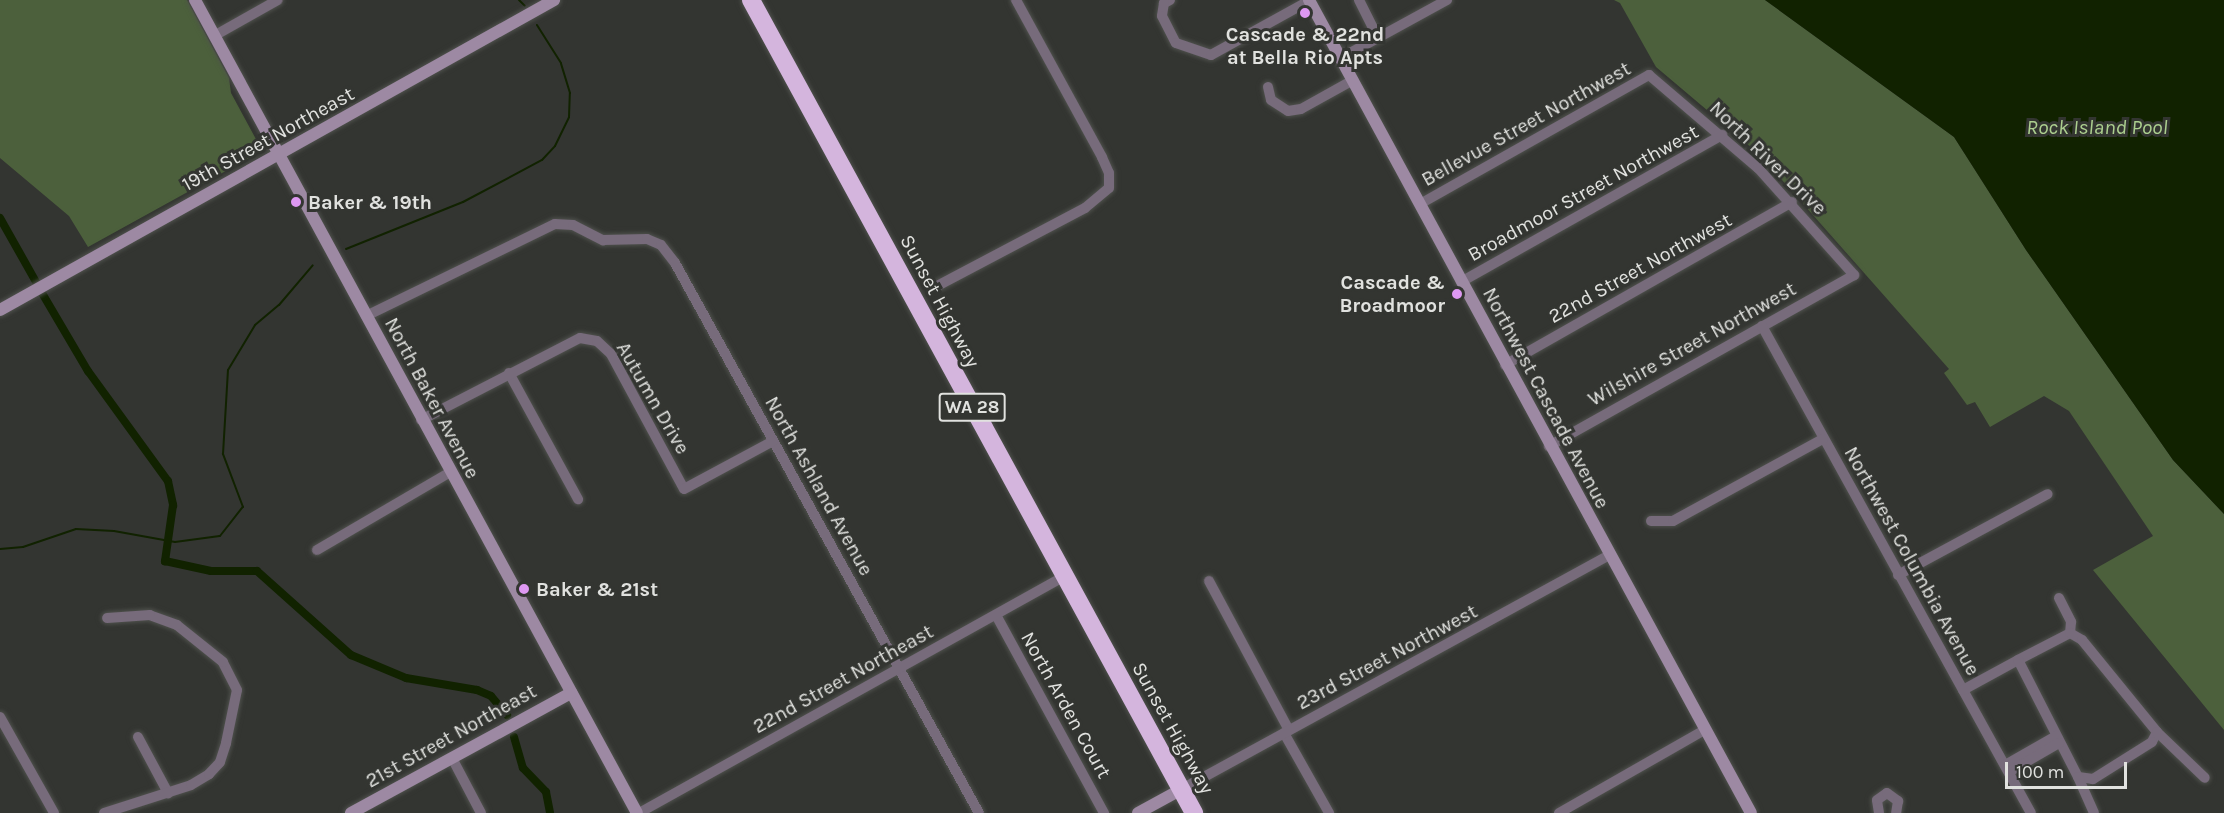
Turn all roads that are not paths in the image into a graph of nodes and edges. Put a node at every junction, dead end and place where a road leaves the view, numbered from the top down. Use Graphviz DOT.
graph roads {
  1 [pos="195,0"];
  2 [pos="278,0"];
  3 [pos="554,0"];
  4 [pos="751,0"];
  5 [pos="1016,0"];
  6 [pos="1169,0"];
  7 [pos="1309,0"];
  8 [pos="1359,0"];
  9 [pos="1447,0"];
  10 [pos="214,36"];
  11 [pos="1378,38"];
  12 [pos="1341,58"];
  13 [pos="1650,75"];
  14 [pos="1353,80"];
  15 [pos="1268,87"];
  16 [pos="1722,135"];
  17 [pos="278,157"];
  18 [pos="1792,202"];
  19 [pos="1420,204"];
  20 [pos="1854,275"];
  21 [pos="1461,282"];
  22 [pos="939,285"];
  23 [pos="0,310"];
  24 [pos="366,316"];
  25 [pos="1762,326"];
  26 [pos="1505,365"];
  27 [pos="509,373"];
  28 [pos="421,420"];
  29 [pos="1823,439"];
  30 [pos="773,441"];
  31 [pos="1549,446"];
  32 [pos="449,473"];
  33 [pos="2048,494"];
  34 [pos="578,499"];
  35 [pos="1651,521"];
  36 [pos="317,550"];
  37 [pos="1609,555"];
  38 [pos="1898,575"];
  39 [pos="1065,576"];
  40 [pos="1209,581"];
  41 [pos="2059,598"];
  42 [pos="996,615"];
  43 [pos="107,618"];
  44 [pos="2070,633"];
  45 [pos="2018,660"];
  46 [pos="899,669"];
  47 [pos="1963,690"];
  48 [pos="571,693"];
  49 [pos="0,717"];
  50 [pos="1706,729"];
  51 [pos="1287,732"];
  52 [pos="2157,732"];
  53 [pos="138,737"];
  54 [pos="2057,740"];
  55 [pos="452,758"];
  56 [pos="2007,768"];
  57 [pos="2078,777"];
  58 [pos="2205,778"];
  59 [pos="1182,789"];
  60 [pos="168,793"];
  61 [pos="54,813"];
  62 [pos="104,813"];
  63 [pos="351,813"];
  64 [pos="481,813"];
  65 [pos="638,813"];
  66 [pos="978,813"];
  67 [pos="1104,813"];
  68 [pos="1138,813"];
  69 [pos="1194,813"];
  70 [pos="1329,813"];
  71 [pos="1559,813"];
  72 [pos="1751,813"];
  73 [pos="1879,813"];
  74 [pos="1896,813"];
  75 [pos="2031,813"];
  76 [pos="2094,813"];
  1 -- 10 [label="street, North Baker Avenue"];
  2 -- 10 [label="street"];
  3 -- 17 [label="street, 19th Street Northeast"];
  4 -- 39 [label="highway, Sunset Highway / WA 28"];
  5 -- 22 [label="street"];
  6 -- 7 [label="street"];
  7 -- 12 [label="street, Northwest Cascade Avenue"];
  8 -- 11 [label="street"];
  9 -- 11 [label="street"];
  10 -- 17 [label="street, North Baker Avenue"];
  11 -- 12 [label="street"];
  12 -- 14 [label="street, Northwest Cascade Avenue"];
  13 -- 16 [label="street, North River Drive"];
  13 -- 19 [label="street, Bellevue Street Northwest"];
  14 -- 15 [label="street"];
  14 -- 19 [label="street, Northwest Cascade Avenue"];
  16 -- 18 [label="street, North River Drive"];
  16 -- 21 [label="street, Broadmoor Street Northwest"];
  17 -- 23 [label="street, 19th Street Northeast"];
  17 -- 24 [label="street, North Baker Avenue"];
  18 -- 20 [label="street, North River Drive"];
  18 -- 26 [label="street, 22nd Street Northwest"];
  19 -- 21 [label="street, Northwest Cascade Avenue"];
  20 -- 25 [label="street, Wilshire Street Northwest"];
  21 -- 26 [label="street, Northwest Cascade Avenue"];
  24 -- 28 [label="street, North Baker Avenue"];
  24 -- 30 [label="street, North Ashland Avenue"];
  25 -- 29 [label="street, Northwest Columbia Avenue"];
  25 -- 31 [label="street, Wilshire Street Northwest"];
  26 -- 31 [label="street, Northwest Cascade Avenue"];
  27 -- 28 [label="street, Autumn Drive"];
  27 -- 30 [label="street, Autumn Drive"];
  27 -- 34 [label="street"];
  28 -- 32 [label="street, North Baker Avenue"];
  29 -- 35 [label="street"];
  29 -- 38 [label="street, Northwest Columbia Avenue"];
  30 -- 46 [label="street, North Ashland Avenue"];
  31 -- 37 [label="street, Northwest Cascade Avenue"];
  32 -- 36 [label="street"];
  32 -- 48 [label="street, North Baker Avenue"];
  33 -- 38 [label="street"];
  37 -- 50 [label="street, Northwest Cascade Avenue"];
  37 -- 51 [label="street, 23rd Street Northwest"];
  38 -- 47 [label="street, Northwest Columbia Avenue"];
  39 -- 42 [label="street, 22nd Street Northeast"];
  39 -- 59 [label="highway, Sunset Highway / WA 28"];
  40 -- 51 [label="street"];
  41 -- 44 [label="street"];
  42 -- 46 [label="street, 22nd Street Northeast"];
  42 -- 67 [label="street, North Arden Court"];
  43 -- 60 [label="street"];
  44 -- 45 [label="street"];
  44 -- 52 [label="street"];
  45 -- 47 [label="street"];
  45 -- 54 [label="street"];
  46 -- 65 [label="street, 22nd Street Northeast"];
  46 -- 66 [label="street, North Ashland Avenue"];
  47 -- 56 [label="street, Northwest Columbia Avenue"];
  48 -- 55 [label="street, 21st Street Northeast"];
  48 -- 65 [label="street, North Baker Avenue"];
  49 -- 61 [label="street"];
  50 -- 71 [label="street"];
  50 -- 72 [label="street, Northwest Cascade Avenue"];
  51 -- 59 [label="street, 23rd Street Northwest"];
  51 -- 70 [label="street"];
  52 -- 57 [label="street"];
  52 -- 58 [label="street"];
  53 -- 60 [label="street"];
  54 -- 56 [label="street"];
  54 -- 57 [label="street"];
  55 -- 63 [label="street, 21st Street Northeast"];
  55 -- 64 [label="street"];
  56 -- 75 [label="street, Northwest Columbia Avenue"];
  57 -- 76 [label="street"];
  59 -- 68 [label="street"];
  59 -- 69 [label="highway, Sunset Highway / WA 28"];
  60 -- 62 [label="street"];
  73 -- 74 [label="street"];
}
